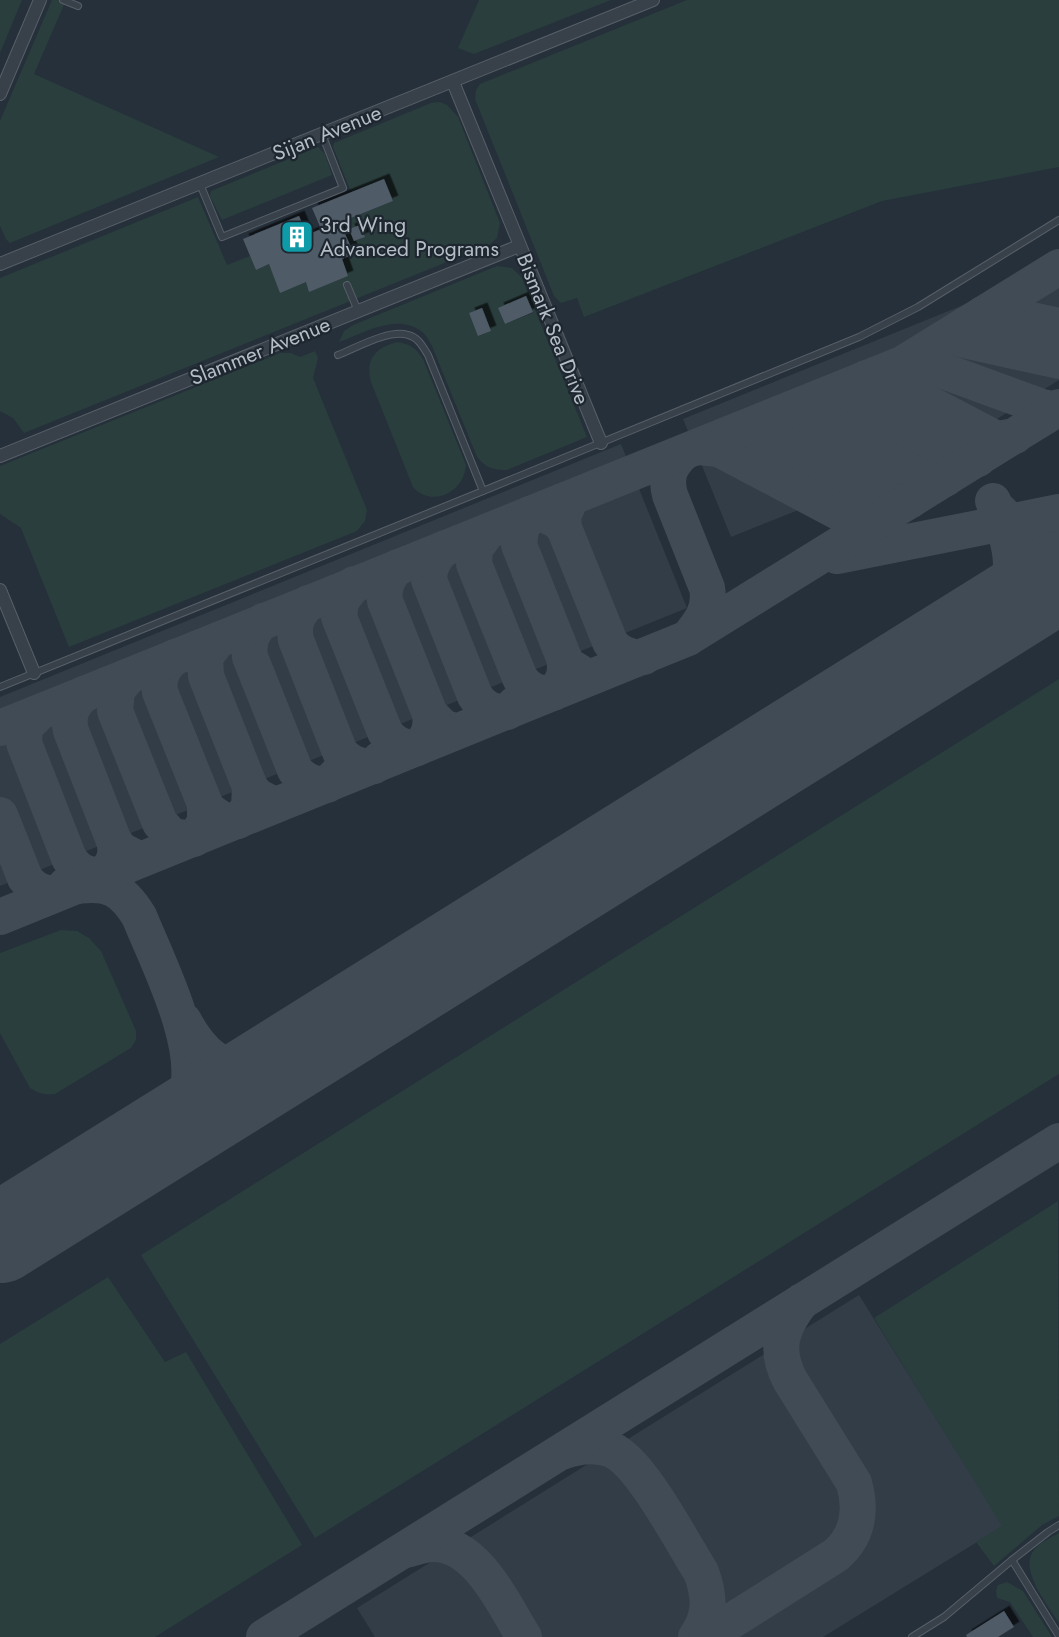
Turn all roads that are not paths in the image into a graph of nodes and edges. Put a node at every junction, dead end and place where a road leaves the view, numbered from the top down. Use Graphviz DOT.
graph roads {
  1 [pos="40,0"];
  2 [pos="63,0"];
  3 [pos="653,0"];
  4 [pos="78,6"];
  5 [pos="453,82"];
  6 [pos="0,94"];
  7 [pos="322,134"];
  8 [pos="200,184"];
  9 [pos="1059,220"];
  10 [pos="519,246"];
  11 [pos="2,259"];
  12 [pos="347,285"];
  13 [pos="358,312"];
  14 [pos="338,355"];
  15 [pos="600,443"];
  16 [pos="0,456"];
  17 [pos="483,491"];
  18 [pos="0,591"];
  19 [pos="34,673"];
  20 [pos="0,687"];
  21 [pos="1059,1525"];
  22 [pos="1012,1560"];
  23 [pos="1059,1636"];
  24 [pos="912,1637"];
  1 -- 6 [label="street"];
  2 -- 4 [label="lane"];
  3 -- 5 [label="street, Sijan Avenue"];
  5 -- 7 [label="street, Sijan Avenue"];
  5 -- 10 [label="street, Bismark Sea Drive"];
  7 -- 8 [label="street, Sijan Avenue"];
  7 -- 8 [label="lane"];
  8 -- 11 [label="street, Sijan Avenue"];
  9 -- 15 [label="lane"];
  10 -- 13 [label="street, Slammer Avenue"];
  10 -- 15 [label="street, Bismark Sea Drive"];
  12 -- 13 [label="lane"];
  13 -- 16 [label="street, Slammer Avenue"];
  14 -- 17 [label="lane"];
  15 -- 17 [label="lane"];
  17 -- 19 [label="lane"];
  18 -- 19 [label="street"];
  19 -- 20 [label="lane"];
  21 -- 22 [label="lane"];
  22 -- 23 [label="lane"];
  22 -- 24 [label="lane"];
}
